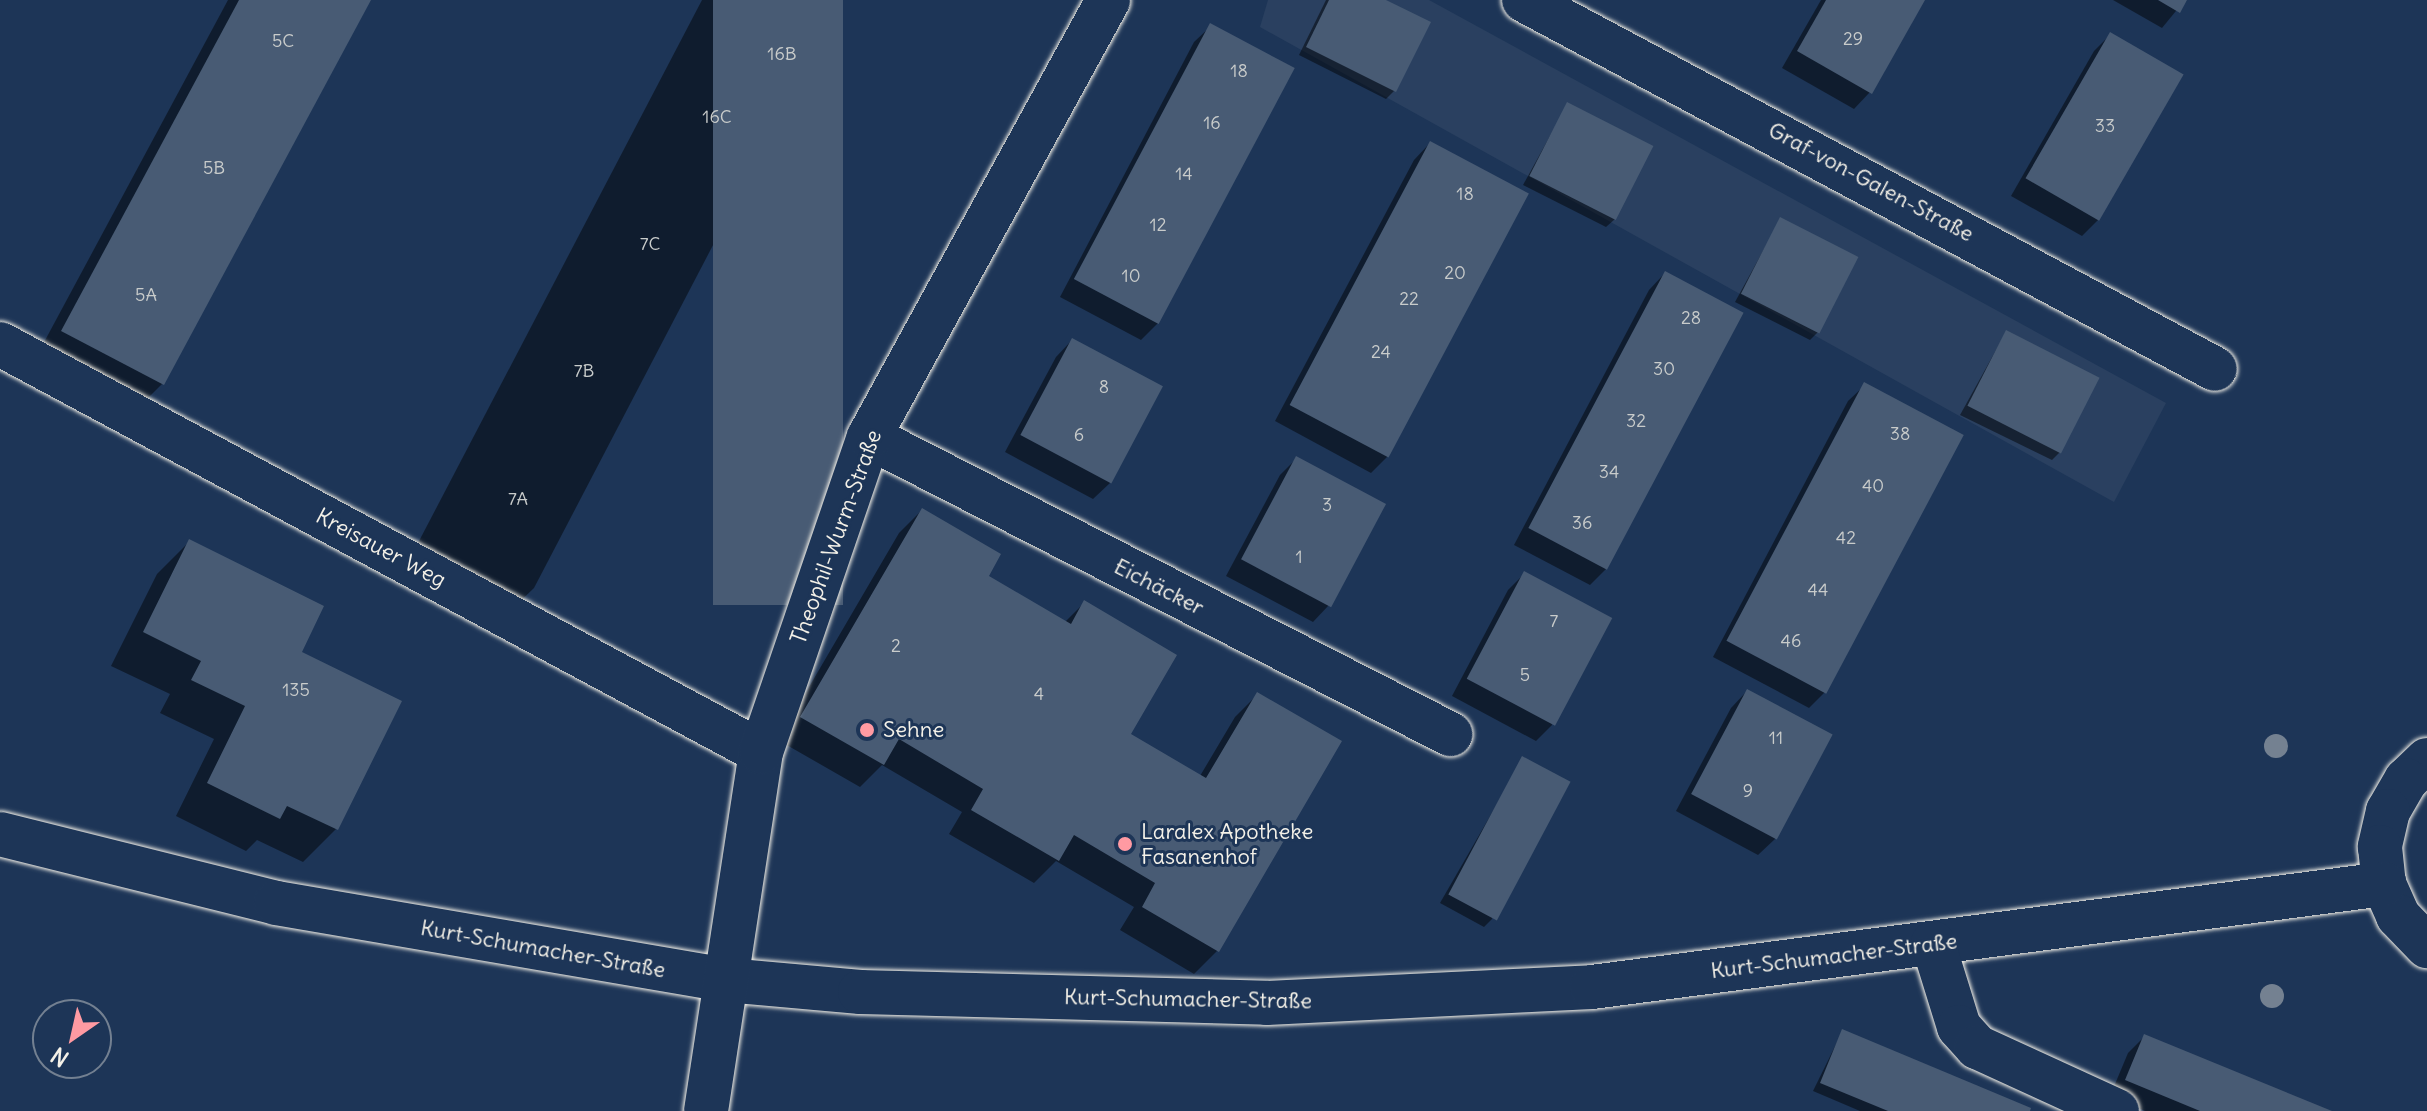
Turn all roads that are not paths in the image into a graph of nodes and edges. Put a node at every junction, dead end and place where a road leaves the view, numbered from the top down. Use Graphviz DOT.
graph roads {
  1 [pos="1108,0"];
  2 [pos="1524,0"];
  3 [pos="0,344"];
  4 [pos="2215,369"];
  5 [pos="869,437"];
  6 [pos="1450,734"];
  7 [pos="761,752"];
  8 [pos="2427,760"];
  9 [pos="0,834"];
  10 [pos="2384,884"];
  11 [pos="1933,943"];
  12 [pos="2427,946"];
  13 [pos="726,980"];
  14 [pos="706,1111"];
  15 [pos="2117,1111"];
  1 -- 5 [label="street, Theophil-Wurm-Straße"];
  2 -- 4 [label="street, Graf-von-Galen-Straße"];
  3 -- 7 [label="street, Kreisauer Weg"];
  5 -- 6 [label="street, Eichäcker"];
  5 -- 7 [label="street, Theophil-Wurm-Straße"];
  7 -- 13 [label="street, Theophil-Wurm-Straße"];
  8 -- 10 [label="street"];
  9 -- 13 [label="street, Kurt-Schumacher-Straße"];
  10 -- 11 [label="street, Kurt-Schumacher-Straße"];
  10 -- 12 [label="street"];
  11 -- 13 [label="street, Kurt-Schumacher-Straße"];
  11 -- 15 [label="street"];
  13 -- 14 [label="street, Theophil-Wurm-Straße"];
}
